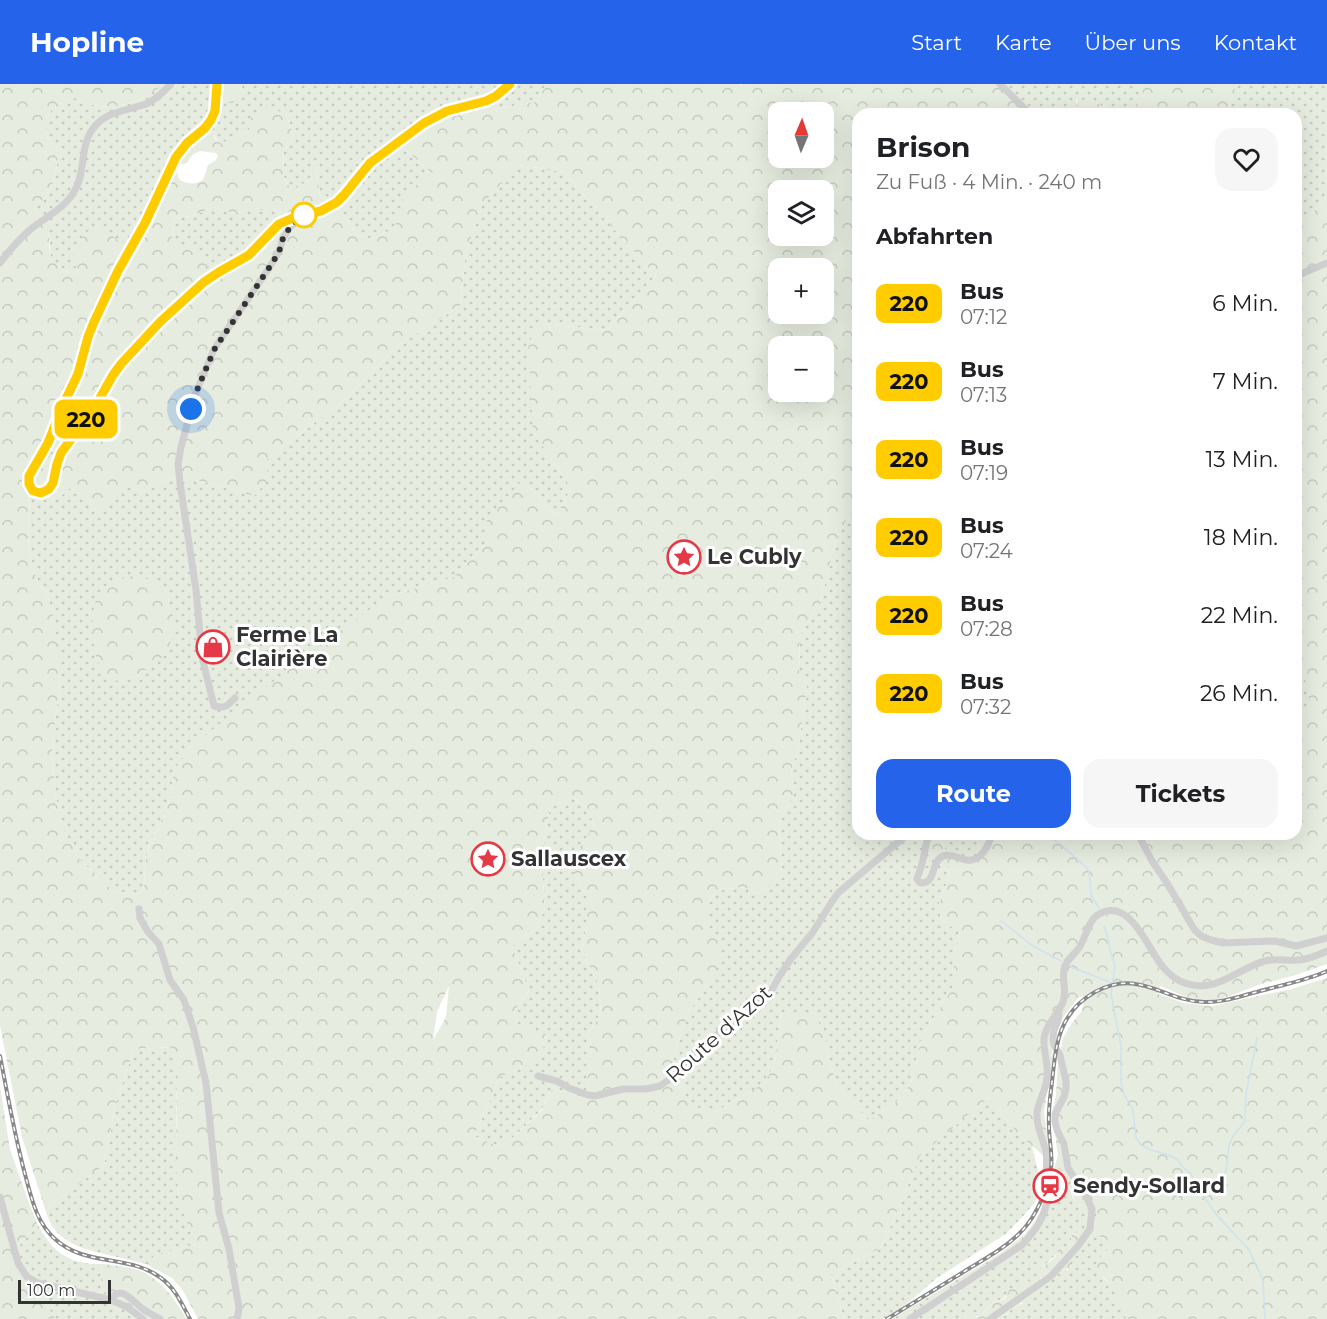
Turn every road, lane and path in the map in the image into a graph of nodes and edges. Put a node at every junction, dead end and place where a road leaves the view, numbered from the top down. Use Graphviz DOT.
graph roads {
  1 [pos="171,84"];
  2 [pos="218,84"];
  3 [pos="510,84"];
  4 [pos="1000,84"];
  5 [pos="1024,108"];
  6 [pos="304,215"];
  7 [pos="0,263"];
  8 [pos="1327,263"];
  9 [pos="1302,273"];
  10 [pos="235,698"];
  11 [pos="901,840"];
  12 [pos="927,840"];
  13 [pos="990,840"];
  14 [pos="1141,840"];
  15 [pos="139,909"];
  16 [pos="1327,938"];
  17 [pos="1327,951"];
  18 [pos="1059,1011"];
  19 [pos="538,1076"];
  20 [pos="0,1197"];
  21 [pos="111,1300"];
  22 [pos="143,1319"];
  23 [pos="160,1319"];
  24 [pos="237,1319"];
  25 [pos="910,1319"];
  26 [pos="990,1319"];
  1 -- 7 [label="street"];
  2 -- 6 [label="street"];
  3 -- 6 [label="street"];
  4 -- 5 [label="street"];
  6 -- 10 [label="street"];
  8 -- 9 [label="street"];
  11 -- 19 [label="street, Route d'Azot"];
  12 -- 13 [label="street"];
  14 -- 16 [label="street"];
  15 -- 24 [label="street"];
  17 -- 18 [label="street"];
  18 -- 25 [label="street"];
  18 -- 26 [label="street"];
  20 -- 21 [label="street"];
  21 -- 22 [label="street"];
  21 -- 23 [label="street"];
}
